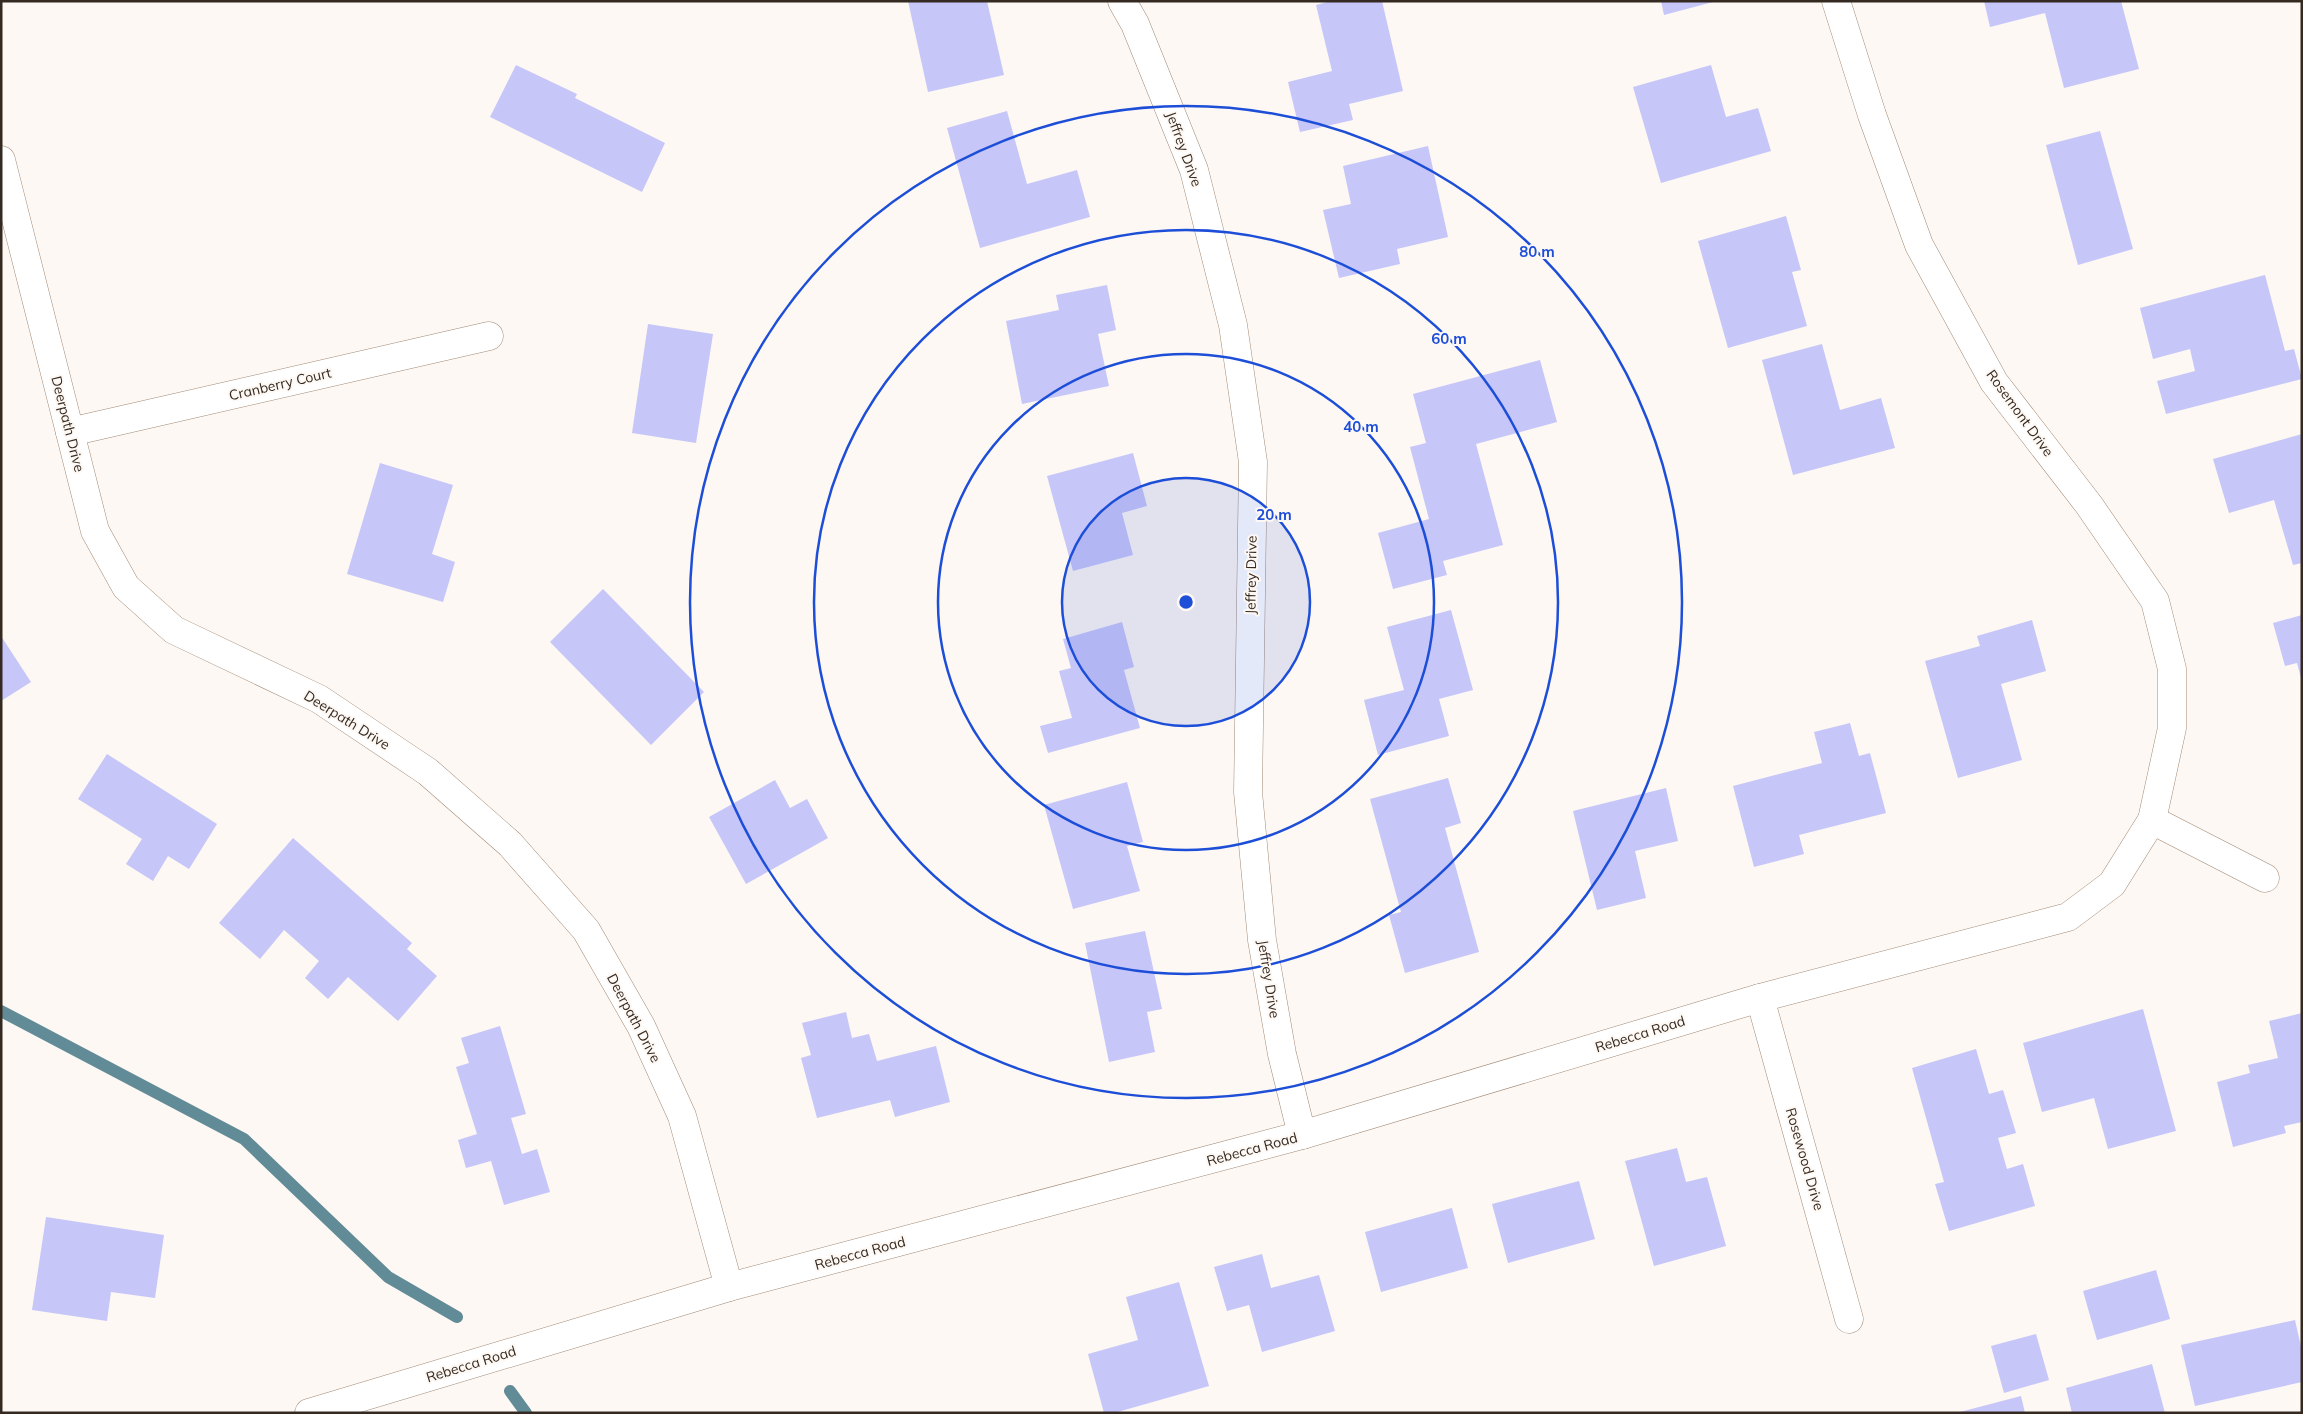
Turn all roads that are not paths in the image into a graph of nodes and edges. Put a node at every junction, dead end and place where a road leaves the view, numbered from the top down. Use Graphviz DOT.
graph roads {
  1 [pos="1122,1"];
  2 [pos="1836,1"];
  3 [pos="1,160"];
  4 [pos="489,336"];
  5 [pos="70,432"];
  6 [pos="2152,820"];
  7 [pos="2265,878"];
  8 [pos="1760,998"];
  9 [pos="1302,1135"];
  10 [pos="729,1287"];
  11 [pos="1849,1319"];
  12 [pos="309,1413"];
  1 -- 9 [label="street, Jeffrey Drive"];
  2 -- 6 [label="street, Rosemont Drive"];
  3 -- 5 [label="street, Deerpath Drive"];
  4 -- 5 [label="street, Cranberry Court"];
  5 -- 10 [label="street, Deerpath Drive"];
  6 -- 7 [label="street"];
  6 -- 8 [label="street, Rebecca Road"];
  8 -- 9 [label="street, Rebecca Road"];
  8 -- 11 [label="street, Rosewood Drive"];
  9 -- 10 [label="street, Rebecca Road"];
  10 -- 12 [label="street, Rebecca Road"];
}
